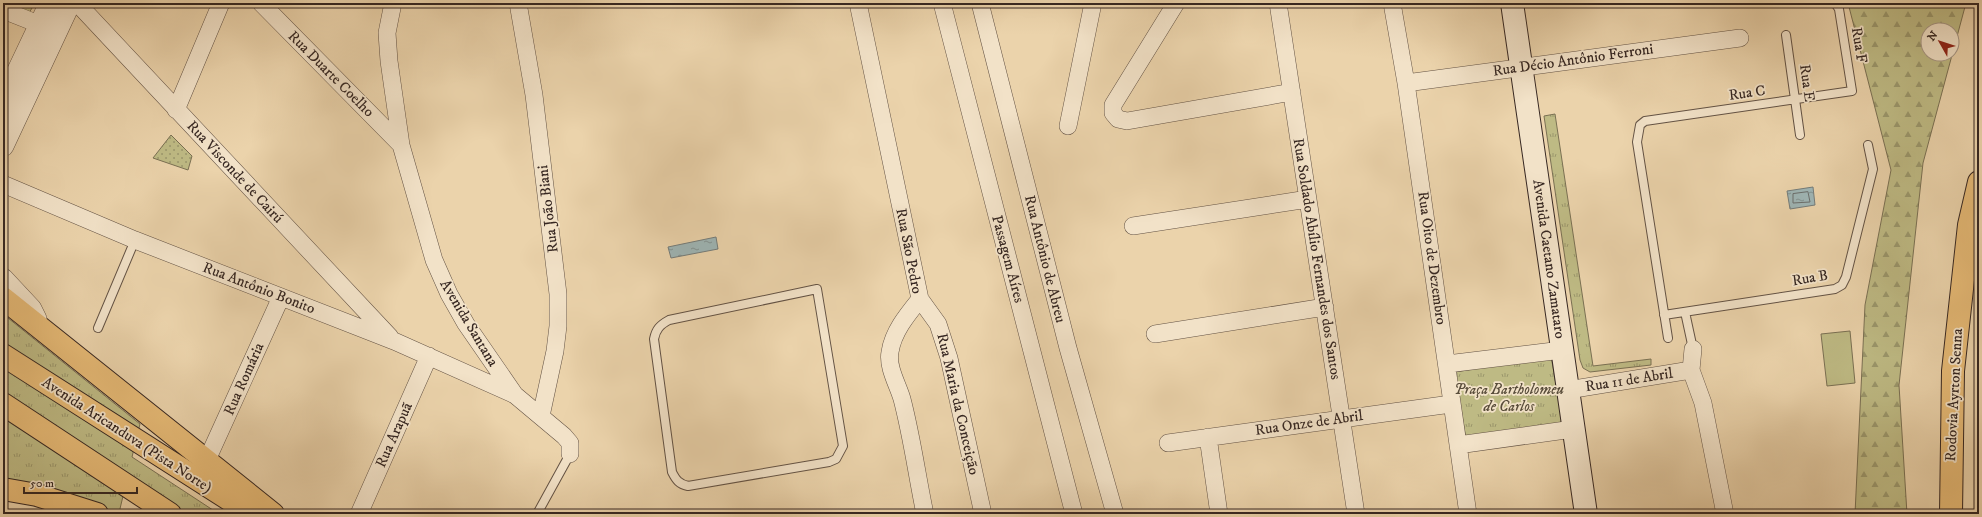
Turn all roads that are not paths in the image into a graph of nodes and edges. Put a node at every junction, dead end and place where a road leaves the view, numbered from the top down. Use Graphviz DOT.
graph roads {
  1 [pos="50,3"];
  2 [pos="70,3"];
  3 [pos="77,3"];
  4 [pos="221,3"];
  5 [pos="261,3"];
  6 [pos="393,3"];
  7 [pos="518,3"];
  8 [pos="858,3"];
  9 [pos="942,3"];
  10 [pos="980,3"];
  11 [pos="1094,3"];
  12 [pos="1176,3"];
  13 [pos="1278,3"];
  14 [pos="1392,3"];
  15 [pos="1512,3"];
  16 [pos="1835,3"];
  17 [pos="3,10"];
  18 [pos="48,28"];
  19 [pos="1786,35"];
  20 [pos="1740,38"];
  21 [pos="1521,67"];
  22 [pos="1406,82"];
  23 [pos="1292,92"];
  24 [pos="1852,92"];
  25 [pos="1795,100"];
  26 [pos="3,102"];
  27 [pos="176,110"];
  28 [pos="1068,126"];
  29 [pos="1800,135"];
  30 [pos="401,145"];
  31 [pos="1868,145"];
  32 [pos="3,146"];
  33 [pos="1979,182"];
  34 [pos="3,184"];
  35 [pos="1308,199"];
  36 [pos="1133,226"];
  37 [pos="135,240"];
  38 [pos="3,279"];
  39 [pos="281,297"];
  40 [pos="3,298"];
  41 [pos="920,300"];
  42 [pos="1324,307"];
  43 [pos="1685,312"];
  44 [pos="1664,315"];
  45 [pos="98,328"];
  46 [pos="42,331"];
  47 [pos="1155,334"];
  48 [pos="1668,338"];
  49 [pos="654,339"];
  50 [pos="394,341"];
  51 [pos="1693,349"];
  52 [pos="1562,350"];
  53 [pos="3,355"];
  54 [pos="429,356"];
  55 [pos="1447,364"];
  56 [pos="1691,370"];
  57 [pos="1568,390"];
  58 [pos="515,395"];
  59 [pos="3,404"];
  60 [pos="1451,404"];
  61 [pos="541,416"];
  62 [pos="1342,419"];
  63 [pos="1572,429"];
  64 [pos="1208,437"];
  65 [pos="1168,443"];
  66 [pos="1458,445"];
  67 [pos="570,454"];
  68 [pos="207,460"];
  69 [pos="1950,487"];
  70 [pos="3,489"];
  71 [pos="97,514"];
  72 [pos="170,514"];
  73 [pos="252,514"];
  74 [pos="273,514"];
  75 [pos="359,514"];
  76 [pos="537,514"];
  77 [pos="925,514"];
  78 [pos="983,514"];
  79 [pos="1074,514"];
  80 [pos="1115,514"];
  81 [pos="1219,514"];
  82 [pos="1356,514"];
  83 [pos="1468,514"];
  84 [pos="1586,514"];
  85 [pos="1725,514"];
  86 [pos="1940,514"];
  87 [pos="1951,514"];
  1 -- 18 [label="street"];
  2 -- 18 [label="street"];
  3 -- 27 [label="street, Rua Visconde de Cairú"];
  4 -- 27 [label="street"];
  5 -- 30 [label="street, Rua Duarte Coelho"];
  6 -- 30 [label="street, Avenida Santana"];
  7 -- 61 [label="street, Rua João Biani"];
  8 -- 41 [label="street, Rua São Pedro"];
  9 -- 79 [label="street, Passagem Aíres"];
  10 -- 80 [label="street, Rua Antônio de Abreu"];
  11 -- 28 [label="street"];
  12 -- 23 [label="street"];
  13 -- 23 [label="street, Rua Soldado Abílio Fernandes dos Santos"];
  14 -- 22 [label="street, Rua Oito de Dezembro"];
  15 -- 21 [label="main road, Avenida Caetano Zamataro"];
  16 -- 24 [label="lane, Rua F"];
  17 -- 18 [label="street"];
  18 -- 26 [label="street"];
  18 -- 32 [label="street"];
  19 -- 25 [label="lane, Rua E"];
  20 -- 21 [label="street, Rua Décio Antônio Ferroni"];
  21 -- 22 [label="street, Rua Décio Antônio Ferroni"];
  21 -- 52 [label="main road, Avenida Caetano Zamataro"];
  22 -- 55 [label="street, Rua Oito de Dezembro"];
  23 -- 35 [label="street, Rua Soldado Abílio Fernandes dos Santos"];
  24 -- 25 [label="lane, Rua C"];
  25 -- 29 [label="lane, Rua E"];
  25 -- 44 [label="lane, Rua C"];
  27 -- 50 [label="street, Rua Visconde de Cairú"];
  30 -- 58 [label="street, Avenida Santana"];
  31 -- 43 [label="lane, Rua B"];
  33 -- 69 [label="highway, Rodovia Ayrton Senna"];
  34 -- 37 [label="street, Rua Antônio Bonito"];
  35 -- 36 [label="street"];
  35 -- 42 [label="street, Rua Soldado Abílio Fernandes dos Santos"];
  37 -- 39 [label="street, Rua Antônio Bonito"];
  37 -- 45 [label="lane"];
  38 -- 46 [label="street"];
  39 -- 50 [label="street, Rua Antônio Bonito"];
  39 -- 68 [label="street, Rua Romária"];
  40 -- 46 [label="highway"];
  41 -- 77 [label="street, Rua São Pedro"];
  41 -- 78 [label="street, Rua Maria da Conceição"];
  42 -- 47 [label="street"];
  42 -- 62 [label="street, Rua Soldado Abílio Fernandes dos Santos"];
  43 -- 44 [label="lane, Rua B"];
  43 -- 51 [label="lane"];
  44 -- 48 [label="lane"];
  46 -- 68 [label="highway"];
  49 -- 49 [label="lane"];
  50 -- 54 [label="street, Rua Antônio Bonito"];
  51 -- 56 [label="street"];
  52 -- 55 [label="street"];
  52 -- 57 [label="main road, Avenida Caetano Zamataro"];
  53 -- 73 [label="highway, Avenida Aricanduva (Pista Norte)"];
  54 -- 58 [label="street, Rua Antônio Bonito"];
  54 -- 75 [label="street, Rua Arapuã"];
  55 -- 60 [label="street, Rua Oito de Dezembro"];
  56 -- 57 [label="street, Rua 11 de Abril"];
  56 -- 85 [label="street"];
  57 -- 63 [label="main road, Avenida Caetano Zamataro"];
  58 -- 61 [label="street, Avenida Santana"];
  59 -- 72 [label="highway"];
  60 -- 62 [label="street, Rua Onze de Abril"];
  60 -- 66 [label="street, Rua Oito de Dezembro"];
  61 -- 67 [label="street, Avenida Santana"];
  62 -- 64 [label="street, Rua Onze de Abril"];
  62 -- 82 [label="street, Rua Soldado Abílio Fernandes dos Santos"];
  63 -- 66 [label="street"];
  63 -- 84 [label="main road, Avenida Caetano Zamataro"];
  64 -- 65 [label="street, Rua Onze de Abril"];
  64 -- 81 [label="street"];
  66 -- 83 [label="street, Rua Oito de Dezembro"];
  67 -- 76 [label="lane, Avenida Santana"];
  68 -- 74 [label="highway"];
  69 -- 86 [label="highway"];
  69 -- 87 [label="highway, Rodovia Ayrton Senna"];
  70 -- 71 [label="highway"];
}
